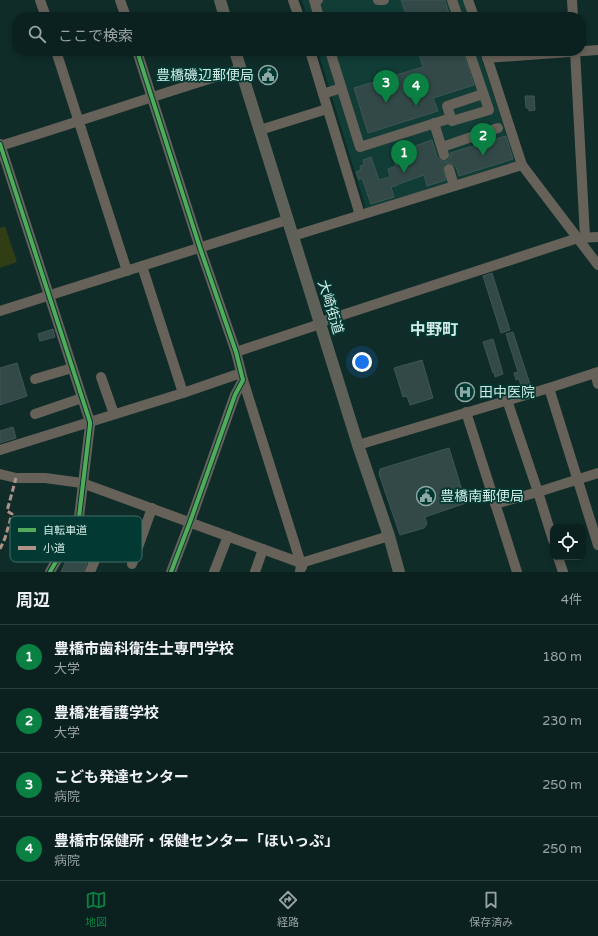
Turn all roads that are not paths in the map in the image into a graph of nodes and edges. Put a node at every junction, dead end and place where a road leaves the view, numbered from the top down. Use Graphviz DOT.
graph roads {
  1 [pos="40,0"];
  2 [pos="120,0"];
  3 [pos="220,0"];
  4 [pos="293,0"];
  5 [pos="314,0"];
  6 [pos="318,0"];
  7 [pos="378,0"];
  8 [pos="384,0"];
  9 [pos="452,0"];
  10 [pos="468,0"];
  11 [pos="572,0"];
  12 [pos="44,12"];
  13 [pos="124,12"];
  14 [pos="224,12"];
  15 [pos="297,12"];
  16 [pos="318,12"];
  17 [pos="456,12"];
  18 [pos="472,12"];
  19 [pos="573,12"];
  20 [pos="598,50"];
  21 [pos="586,51"];
  22 [pos="58,56"];
  23 [pos="139,56"];
  24 [pos="237,56"];
  25 [pos="312,56"];
  26 [pos="331,56"];
  27 [pos="471,56"];
  28 [pos="487,56"];
  29 [pos="575,56"];
  30 [pos="241,69"];
  31 [pos="341,88"];
  32 [pos="323,94"];
  33 [pos="483,94"];
  34 [pos="152,96"];
  35 [pos="327,109"];
  36 [pos="451,118"];
  37 [pos="79,121"];
  38 [pos="434,123"];
  39 [pos="498,128"];
  40 [pos="260,130"];
  41 [pos="0,145"];
  42 [pos="522,165"];
  43 [pos="449,169"];
  44 [pos="454,186"];
  45 [pos="360,215"];
  46 [pos="288,220"];
  47 [pos="292,236"];
  48 [pos="598,236"];
  49 [pos="581,238"];
  50 [pos="200,248"];
  51 [pos="598,265"];
  52 [pos="142,266"];
  53 [pos="127,271"];
  54 [pos="48,295"];
  55 [pos="0,311"];
  56 [pos="320,323"];
  57 [pos="236,352"];
  58 [pos="72,368"];
  59 [pos="596,373"];
  60 [pos="242,376"];
  61 [pos="100,377"];
  62 [pos="35,379"];
  63 [pos="598,384"];
  64 [pos="549,388"];
  65 [pos="183,393"];
  66 [pos="82,398"];
  67 [pos="508,400"];
  68 [pos="466,412"];
  69 [pos="35,414"];
  70 [pos="114,414"];
  71 [pos="90,422"];
  72 [pos="358,445"];
  73 [pos="0,450"];
  74 [pos="598,473"];
  75 [pos="0,474"];
  76 [pos="578,480"];
  77 [pos="82,483"];
  78 [pos="538,492"];
  79 [pos="495,504"];
  80 [pos="152,508"];
  81 [pos="79,516"];
  82 [pos="190,522"];
  83 [pos="550,530"];
  84 [pos="142,536"];
  85 [pos="228,536"];
  86 [pos="389,536"];
  87 [pos="598,545"];
  88 [pos="263,549"];
  89 [pos="559,560"];
  90 [pos="55,562"];
  91 [pos="94,562"];
  92 [pos="302,569"];
  93 [pos="50,572"];
  94 [pos="90,572"];
  95 [pos="171,572"];
  96 [pos="214,572"];
  97 [pos="255,572"];
  98 [pos="399,572"];
  99 [pos="517,572"];
  100 [pos="563,572"];
  1 -- 12 [label="street"];
  2 -- 13 [label="street"];
  3 -- 14 [label="main road"];
  4 -- 15 [label="street"];
  5 -- 6 [label="street"];
  5 -- 16 [label="street"];
  7 -- 8 [label="street"];
  9 -- 17 [label="street"];
  10 -- 18 [label="street"];
  11 -- 19 [label="street"];
  20 -- 21 [label="street"];
  22 -- 37 [label="street"];
  23 -- 34 [label="street"];
  24 -- 30 [label="main road, 大崎街道"];
  25 -- 32 [label="street"];
  26 -- 31 [label="street"];
  27 -- 33 [label="street"];
  28 -- 42 [label="street"];
  29 -- 49 [label="street"];
  30 -- 34 [label="street"];
  30 -- 40 [label="main road, 大崎街道"];
  31 -- 32 [label="street"];
  31 -- 38 [label="street"];
  32 -- 35 [label="street"];
  33 -- 36 [label="street"];
  33 -- 36 [label="street"];
  34 -- 37 [label="street"];
  34 -- 50 [label="street"];
  35 -- 40 [label="street"];
  35 -- 45 [label="street"];
  36 -- 38 [label="street"];
  37 -- 41 [label="street"];
  37 -- 53 [label="street"];
  38 -- 39 [label="street"];
  40 -- 46 [label="main road, 大崎街道"];
  41 -- 54 [label="street"];
  42 -- 44 [label="street"];
  42 -- 49 [label="street"];
  43 -- 44 [label="street"];
  44 -- 45 [label="street"];
  45 -- 47 [label="street"];
  46 -- 47 [label="main road, 大崎街道"];
  46 -- 50 [label="street"];
  47 -- 56 [label="main road, 大崎街道"];
  48 -- 49 [label="street"];
  49 -- 51 [label="street"];
  49 -- 56 [label="street"];
  50 -- 52 [label="street"];
  50 -- 57 [label="street"];
  52 -- 53 [label="street"];
  52 -- 65 [label="street"];
  53 -- 54 [label="street"];
  54 -- 55 [label="street"];
  54 -- 58 [label="street"];
  56 -- 57 [label="street"];
  56 -- 72 [label="main road, 大崎街道"];
  57 -- 60 [label="street"];
  58 -- 62 [label="street"];
  58 -- 66 [label="street"];
  59 -- 63 [label="street"];
  59 -- 64 [label="street"];
  60 -- 65 [label="street"];
  60 -- 82 [label="street"];
  60 -- 92 [label="street"];
  61 -- 70 [label="street"];
  64 -- 67 [label="street"];
  64 -- 76 [label="street"];
  65 -- 70 [label="street"];
  66 -- 69 [label="street"];
  66 -- 71 [label="street"];
  67 -- 68 [label="street"];
  67 -- 78 [label="street"];
  68 -- 72 [label="street"];
  68 -- 79 [label="street"];
  70 -- 71 [label="street"];
  71 -- 73 [label="street"];
  71 -- 77 [label="street"];
  72 -- 86 [label="main road, 大崎街道"];
  74 -- 76 [label="street"];
  75 -- 77 [label="street"];
  76 -- 78 [label="street"];
  76 -- 87 [label="street"];
  77 -- 80 [label="street"];
  77 -- 81 [label="street"];
  78 -- 79 [label="street"];
  78 -- 83 [label="street"];
  79 -- 99 [label="street"];
  80 -- 82 [label="street"];
  80 -- 84 [label="street"];
  82 -- 85 [label="street"];
  82 -- 95 [label="street"];
  85 -- 88 [label="street"];
  85 -- 96 [label="street"];
  86 -- 92 [label="street"];
  86 -- 98 [label="main road, 大崎街道"];
  88 -- 92 [label="street"];
  88 -- 97 [label="street"];
  89 -- 100 [label="street"];
  90 -- 93 [label="street"];
  91 -- 94 [label="street"];
}
